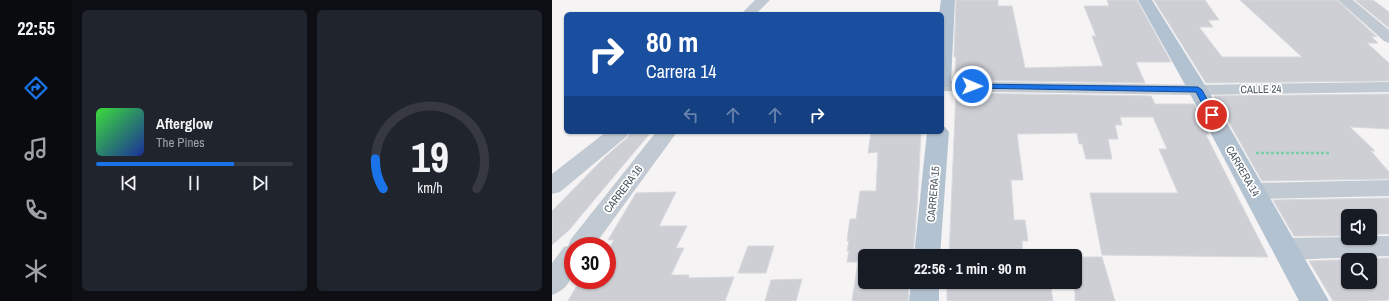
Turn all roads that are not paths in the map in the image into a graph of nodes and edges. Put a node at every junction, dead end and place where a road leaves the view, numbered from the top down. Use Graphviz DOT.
graph roads {
  1 [pos="763,0"];
  2 [pos="948,0"];
  3 [pos="1145,0"];
  4 [pos="1344,0"];
  5 [pos="750,12"];
  6 [pos="1389,38"];
  7 [pos="944,55"];
  8 [pos="944,86"];
  9 [pos="1389,87"];
  10 [pos="1198,90"];
  11 [pos="617,134"];
  12 [pos="665,134"];
  13 [pos="938,134"];
  14 [pos="552,186"];
  15 [pos="1389,188"];
  16 [pos="1255,191"];
  17 [pos="587,237"];
  18 [pos="1389,246"];
  19 [pos="928,249"];
  20 [pos="1285,249"];
  21 [pos="564,267"];
  22 [pos="552,282"];
  23 [pos="925,289"];
  24 [pos="924,301"];
  25 [pos="1314,301"];
  1 -- 5 [label="street"];
  2 -- 7 [label="main road"];
  3 -- 10 [label="main road, CARRERA 14"];
  4 -- 6 [label="street"];
  8 -- 10 [label="street, CALLE 24"];
  9 -- 10 [label="street, CALLE 24"];
  10 -- 16 [label="main road, CARRERA 14"];
  11 -- 14 [label="street"];
  12 -- 17 [label="street, CARRERA 16"];
  13 -- 19 [label="main road, CARRERA 15"];
  15 -- 16 [label="street"];
  16 -- 20 [label="main road, CARRERA 14"];
  18 -- 20 [label="street"];
  20 -- 25 [label="main road, CARRERA 14"];
  21 -- 22 [label="street"];
  23 -- 24 [label="main road"];
}
